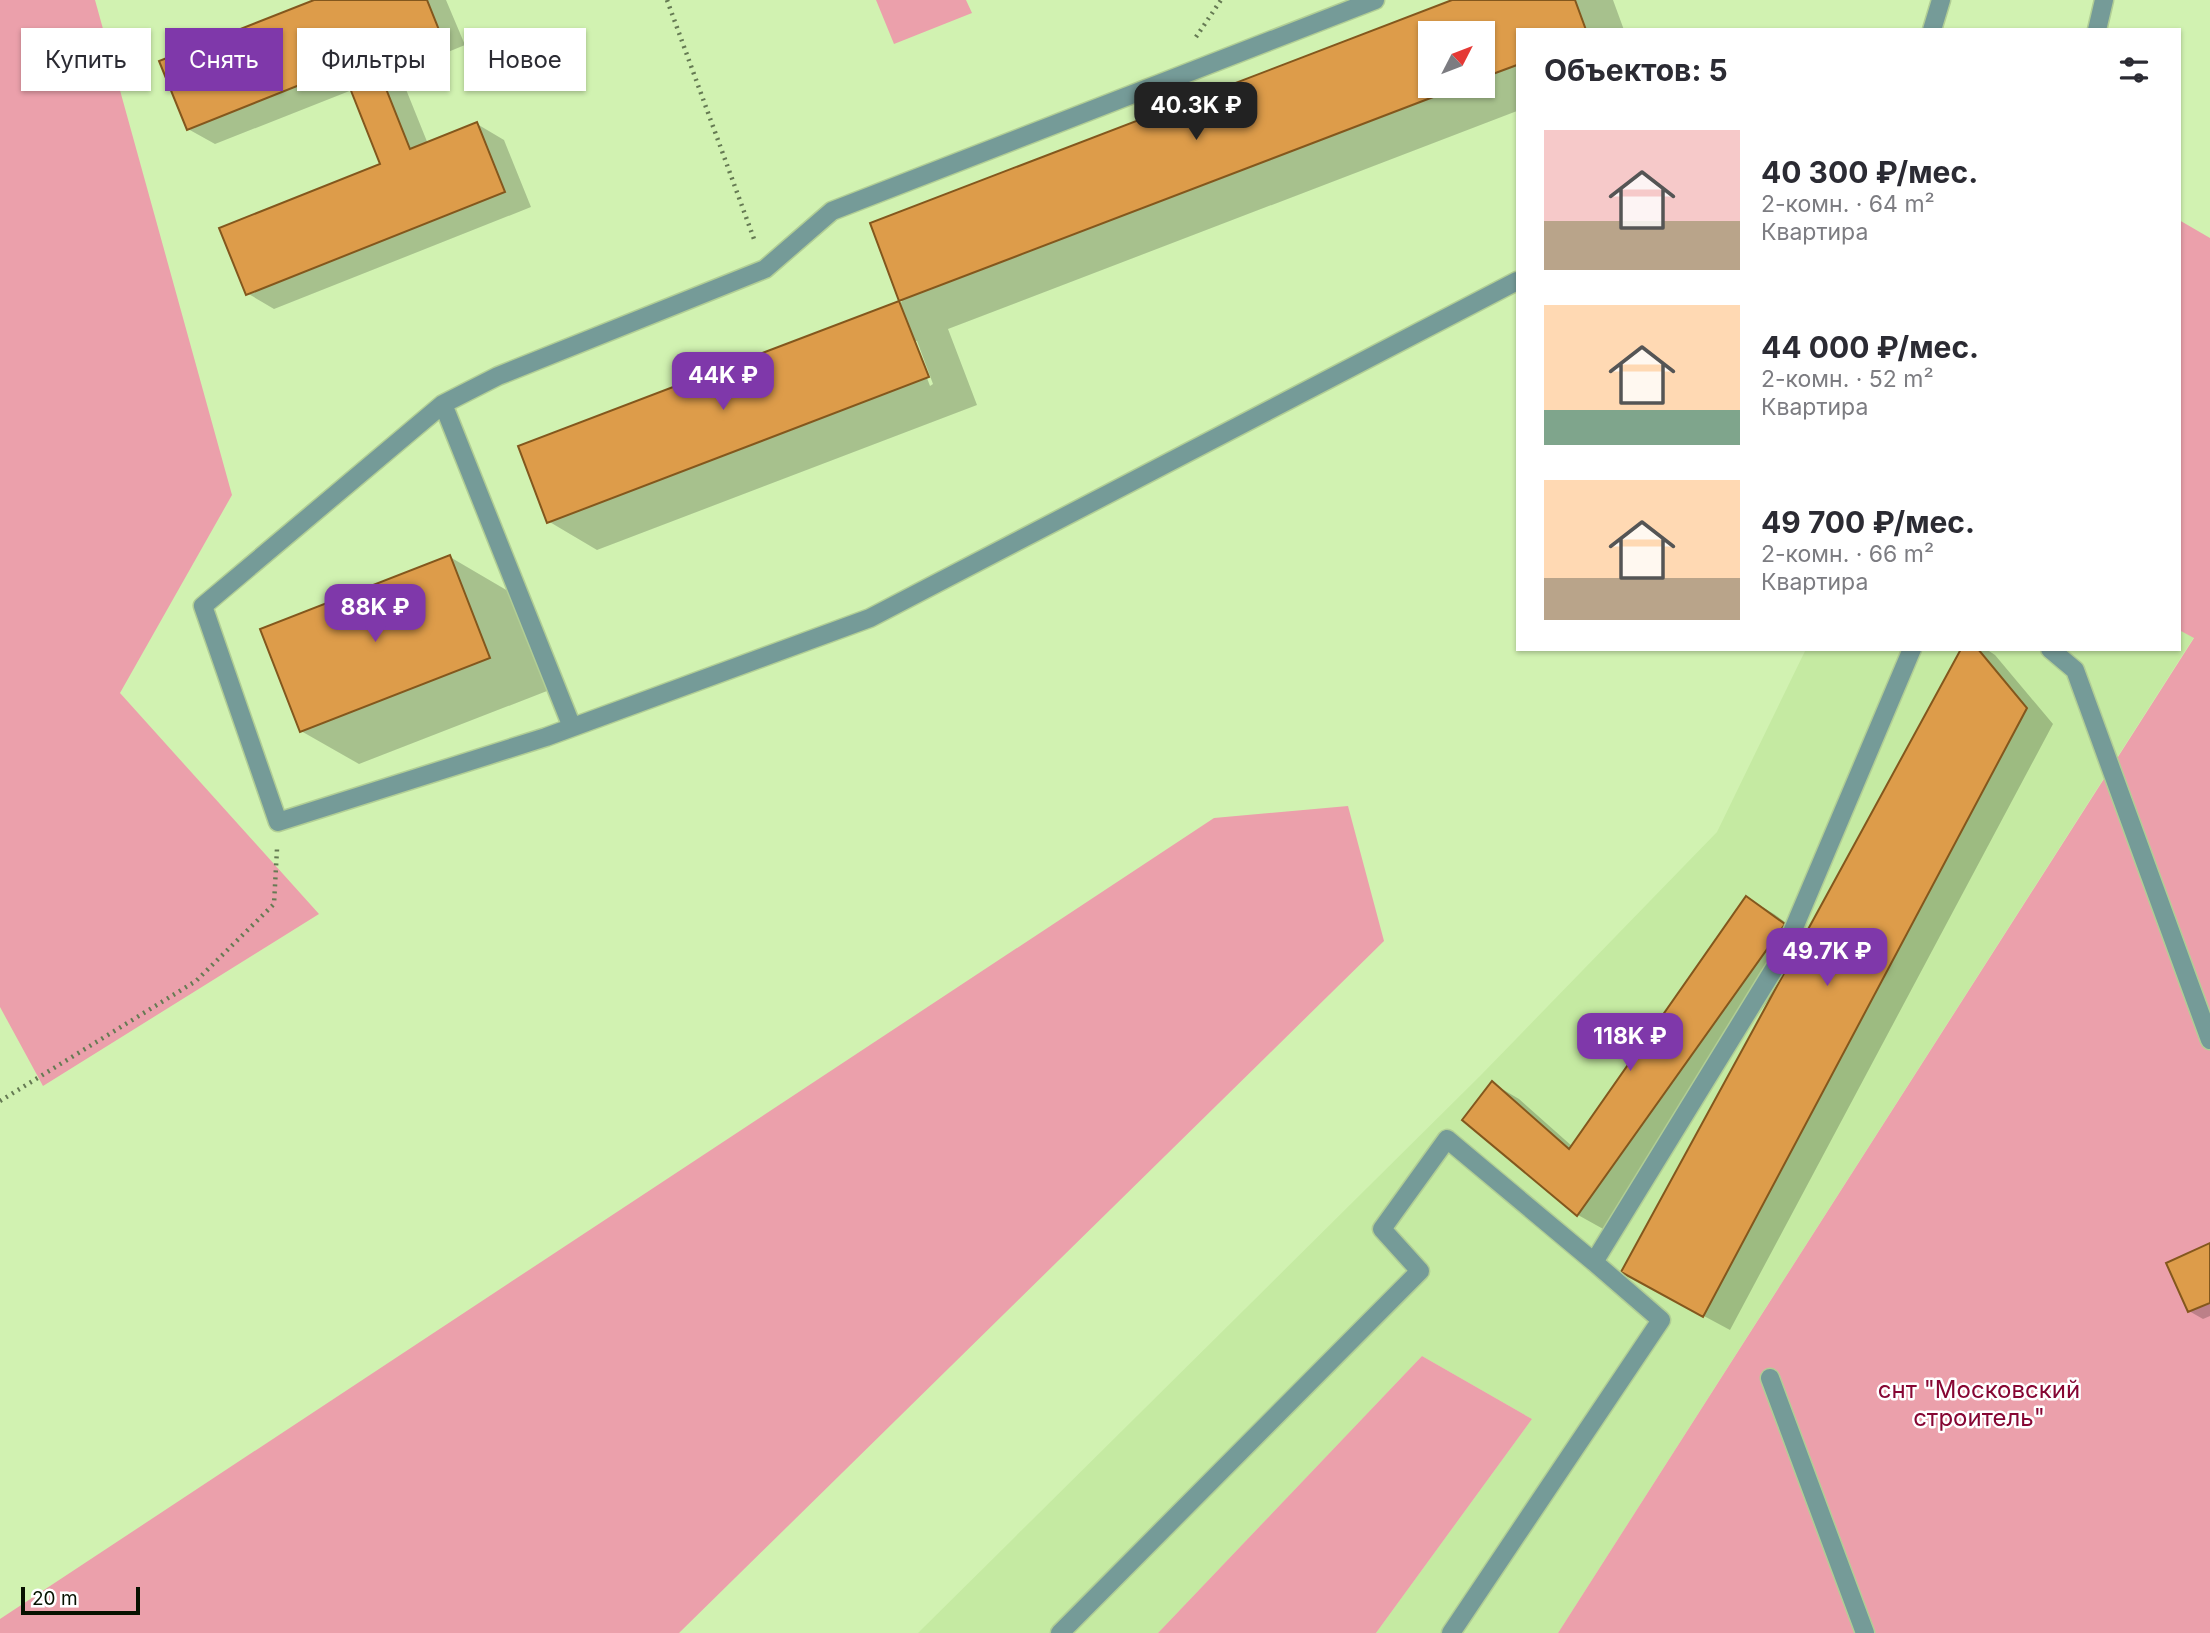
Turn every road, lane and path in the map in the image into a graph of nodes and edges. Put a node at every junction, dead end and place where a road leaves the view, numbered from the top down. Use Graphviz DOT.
graph roads {
  1 [pos="667,0"];
  2 [pos="1375,0"];
  3 [pos="1941,0"];
  4 [pos="2104,0"];
  5 [pos="1933,28"];
  6 [pos="2097,28"];
  7 [pos="765,269"];
  8 [pos="1516,282"];
  9 [pos="443,404"];
  10 [pos="1911,651"];
  11 [pos="2052,651"];
  12 [pos="572,727"];
  13 [pos="278,822"];
  14 [pos="2210,1040"];
  15 [pos="0,1101"];
  16 [pos="1594,1262"];
  17 [pos="1770,1378"];
  18 [pos="1060,1633"];
  19 [pos="1451,1633"];
  20 [pos="1865,1633"];
  1 -- 7 [label="path"];
  2 -- 7 [label="lane"];
  3 -- 5 [label="lane"];
  4 -- 6 [label="lane"];
  7 -- 9 [label="lane"];
  8 -- 12 [label="lane"];
  9 -- 12 [label="lane"];
  9 -- 13 [label="lane"];
  10 -- 16 [label="lane"];
  11 -- 14 [label="lane"];
  12 -- 13 [label="lane"];
  13 -- 15 [label="path"];
  16 -- 18 [label="lane"];
  16 -- 19 [label="lane"];
  17 -- 20 [label="lane"];
}
